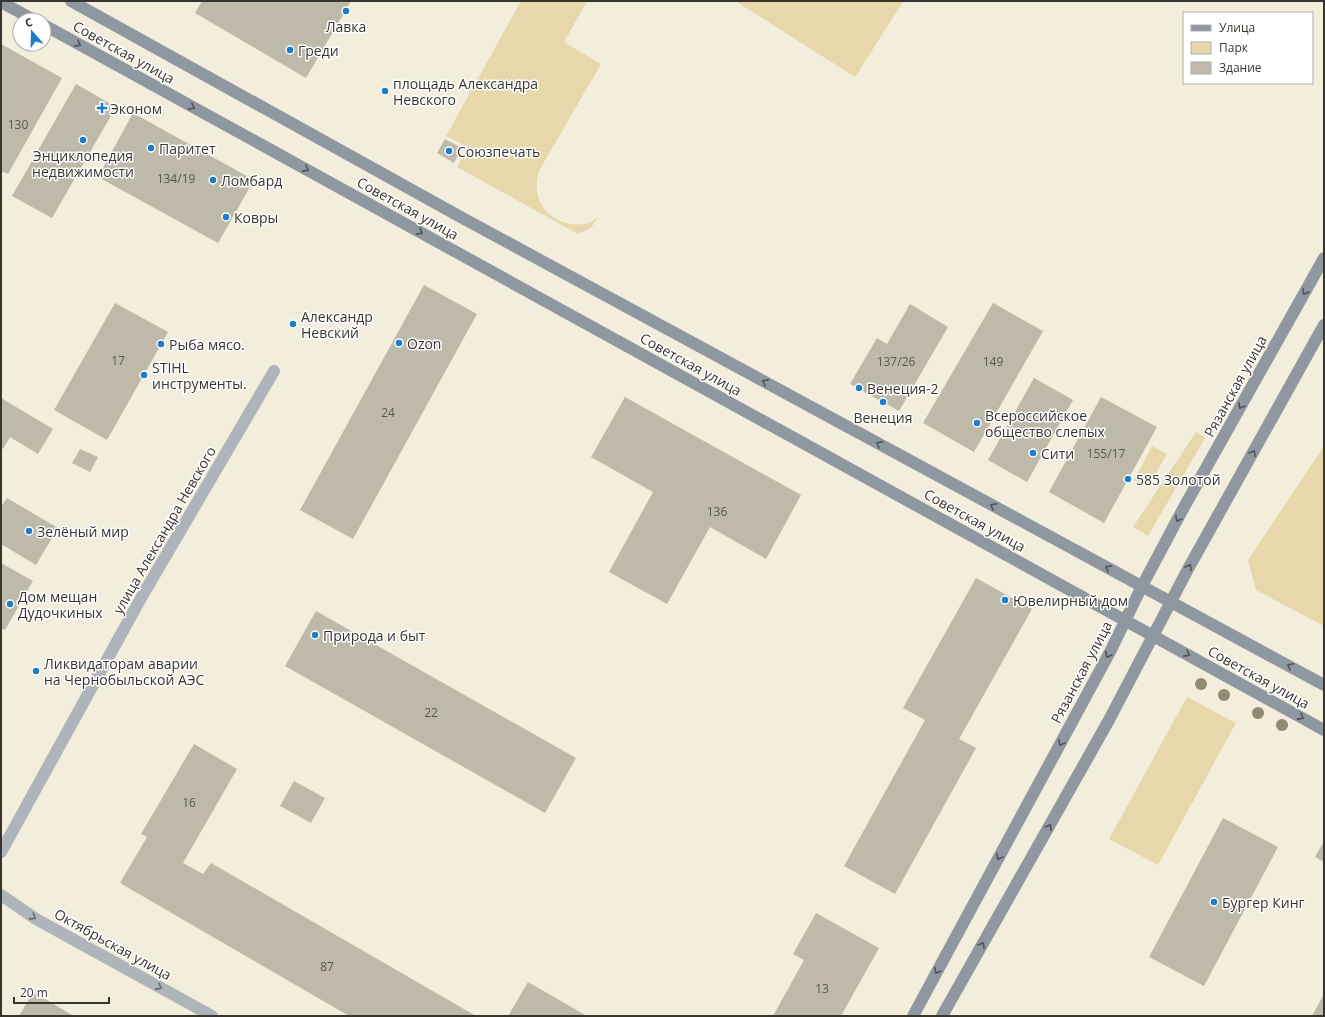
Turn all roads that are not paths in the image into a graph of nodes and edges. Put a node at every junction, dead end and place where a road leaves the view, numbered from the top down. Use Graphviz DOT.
graph roads {
  1 [pos="71,1"];
  2 [pos="1,2"];
  3 [pos="19,12"];
  4 [pos="52,29"];
  5 [pos="1324,258"];
  6 [pos="1324,325"];
  7 [pos="274,371"];
  8 [pos="1142,586"];
  9 [pos="1171,601"];
  10 [pos="1126,620"];
  11 [pos="1153,635"];
  12 [pos="1324,685"];
  13 [pos="1324,730"];
  14 [pos="1,852"];
  15 [pos="1,895"];
  16 [pos="212,1016"];
  17 [pos="913,1016"];
  18 [pos="942,1016"];
  8 -- 1 [label="main road, Советская улица, one-way"];
  2 -- 3 [label="main road"];
  4 -- 10 [label="main road, Советская улица, one-way"];
  5 -- 8 [label="main road, Рязанская улица, one-way"];
  9 -- 6 [label="main road, one-way"];
  7 -- 14 [label="street, улица Александра Невского"];
  8 -- 9 [label="main road, Советская улица"];
  8 -- 10 [label="main road, Рязанская улица"];
  9 -- 11 [label="main road"];
  12 -- 9 [label="main road, Советская улица, one-way"];
  10 -- 11 [label="main road, Советская улица"];
  10 -- 17 [label="main road, Рязанская улица, one-way"];
  11 -- 13 [label="main road, Советская улица, one-way"];
  18 -- 11 [label="main road, one-way"];
  15 -- 16 [label="street, Октябрьская улица, one-way"];
}
